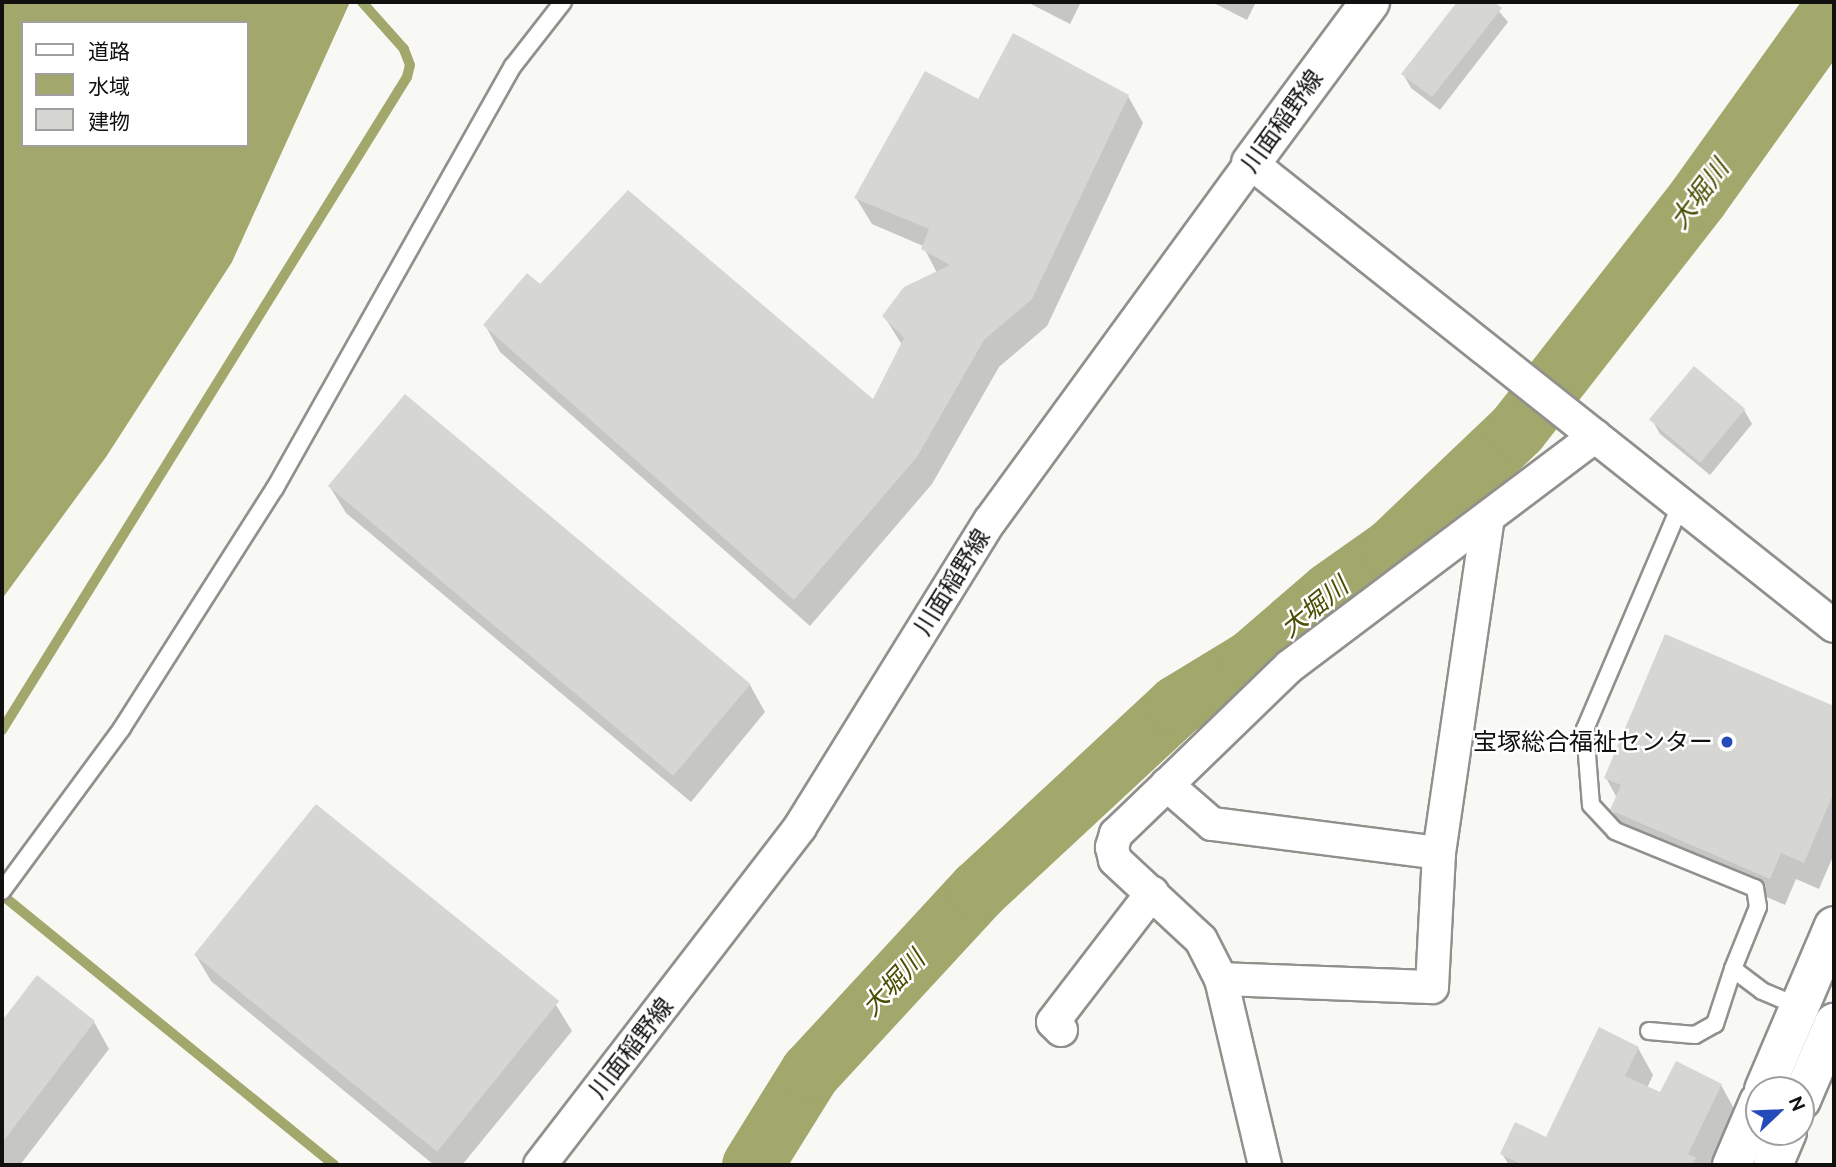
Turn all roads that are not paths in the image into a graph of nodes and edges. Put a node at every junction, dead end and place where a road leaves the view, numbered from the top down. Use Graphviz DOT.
graph roads {
  1 [pos="563,2"];
  2 [pos="1370,2"];
  3 [pos="1251,163"];
  4 [pos="1583,428"];
  5 [pos="1681,504"];
  6 [pos="1488,519"];
  7 [pos="1834,626"];
  8 [pos="1167,785"];
  9 [pos="1439,853"];
  10 [pos="5,887"];
  11 [pos="1152,893"];
  12 [pos="1834,926"];
  13 [pos="1733,970"];
  14 [pos="1221,979"];
  15 [pos="1800,1007"];
  16 [pos="1053,1023"];
  17 [pos="1834,1023"];
  18 [pos="1649,1031"];
  19 [pos="1770,1076"];
  20 [pos="1812,1076"];
  21 [pos="1745,1135"];
  22 [pos="1781,1146"];
  23 [pos="541,1165"];
  24 [pos="1265,1165"];
  25 [pos="1732,1165"];
  26 [pos="1773,1165"];
  1 -- 10 [label="lane"];
  2 -- 3 [label="main road, 川面稲野線"];
  3 -- 4 [label="street"];
  3 -- 23 [label="street, 川面稲野線"];
  4 -- 5 [label="street"];
  4 -- 6 [label="street"];
  5 -- 7 [label="street"];
  5 -- 13 [label="lane"];
  6 -- 8 [label="street"];
  6 -- 9 [label="street"];
  8 -- 9 [label="street"];
  8 -- 11 [label="street"];
  9 -- 14 [label="street"];
  11 -- 14 [label="street"];
  11 -- 16 [label="street"];
  12 -- 15 [label="main road"];
  13 -- 15 [label="lane"];
  13 -- 18 [label="lane"];
  14 -- 24 [label="street"];
  15 -- 19 [label="main road"];
  17 -- 20 [label="main road"];
  21 -- 25 [label="main road"];
  22 -- 26 [label="main road"];
}
